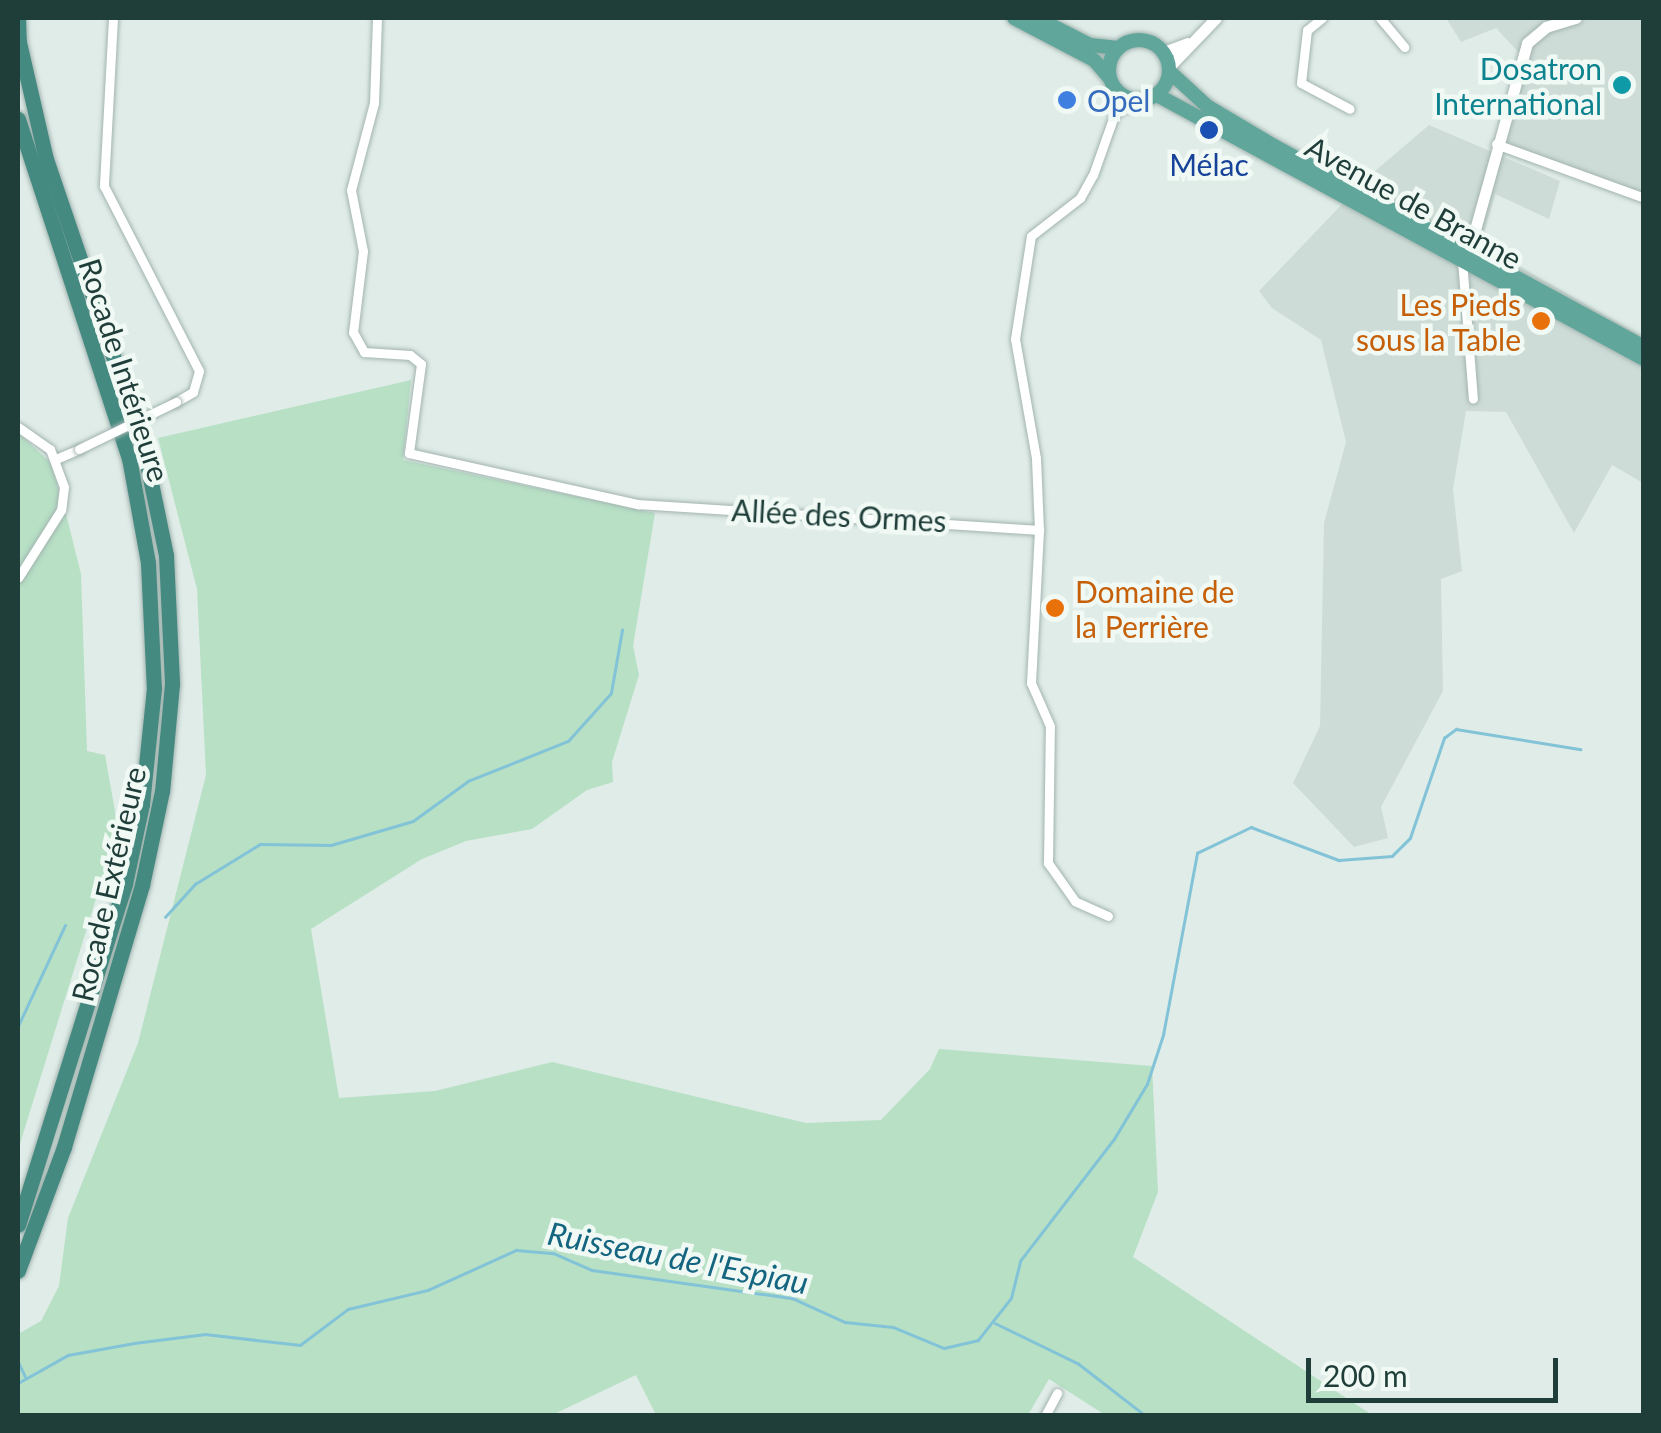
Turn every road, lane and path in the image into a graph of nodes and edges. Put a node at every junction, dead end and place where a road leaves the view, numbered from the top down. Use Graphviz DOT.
graph roads {
  1 [pos="18,18"];
  2 [pos="113,18"];
  3 [pos="377,18"];
  4 [pos="1014,18"];
  5 [pos="1037,18"];
  6 [pos="1216,18"];
  7 [pos="1322,18"];
  8 [pos="1380,18"];
  9 [pos="1576,18"];
  10 [pos="18,41"];
  11 [pos="1404,47"];
  12 [pos="1118,48"];
  13 [pos="1168,64"];
  14 [pos="1111,82"];
  15 [pos="1157,95"];
  16 [pos="1137,101"];
  17 [pos="1350,110"];
  18 [pos="1115,113"];
  19 [pos="18,119"];
  20 [pos="1496,144"];
  21 [pos="1644,198"];
  22 [pos="1466,256"];
  23 [pos="1644,348"];
  24 [pos="1644,360"];
  25 [pos="1473,399"];
  26 [pos="18,427"];
  27 [pos="56,459"];
  28 [pos="1040,530"];
  29 [pos="18,578"];
  30 [pos="1108,916"];
  31 [pos="18,1225"];
  32 [pos="18,1271"];
  33 [pos="1056,1393"];
  34 [pos="1045,1416"];
  1 -- 10 [label="highway, Rocade Extérieure"];
  2 -- 27 [label="street, bridge"];
  3 -- 28 [label="street, Allée des Ormes"];
  4 -- 14 [label="main road"];
  5 -- 12 [label="main road"];
  6 -- 13 [label="street"];
  7 -- 17 [label="street"];
  8 -- 11 [label="street"];
  9 -- 20 [label="street"];
  10 -- 32 [label="highway, Rocade Extérieure"];
  12 -- 13 [label="main road"];
  12 -- 14 [label="main road"];
  13 -- 15 [label="main road"];
  13 -- 22 [label="main road, Avenue de Branne"];
  14 -- 16 [label="main road"];
  14 -- 18 [label="street"];
  15 -- 16 [label="main road"];
  15 -- 22 [label="main road, Avenue de Branne"];
  16 -- 18 [label="street"];
  18 -- 28 [label="street"];
  19 -- 31 [label="highway, Rocade Intérieure"];
  20 -- 21 [label="street"];
  20 -- 22 [label="street"];
  22 -- 23 [label="main road, Avenue de Branne"];
  22 -- 24 [label="main road, Avenue de Branne"];
  22 -- 25 [label="street"];
  26 -- 27 [label="street"];
  27 -- 29 [label="street"];
  28 -- 30 [label="street"];
  33 -- 34 [label="street"];
}
